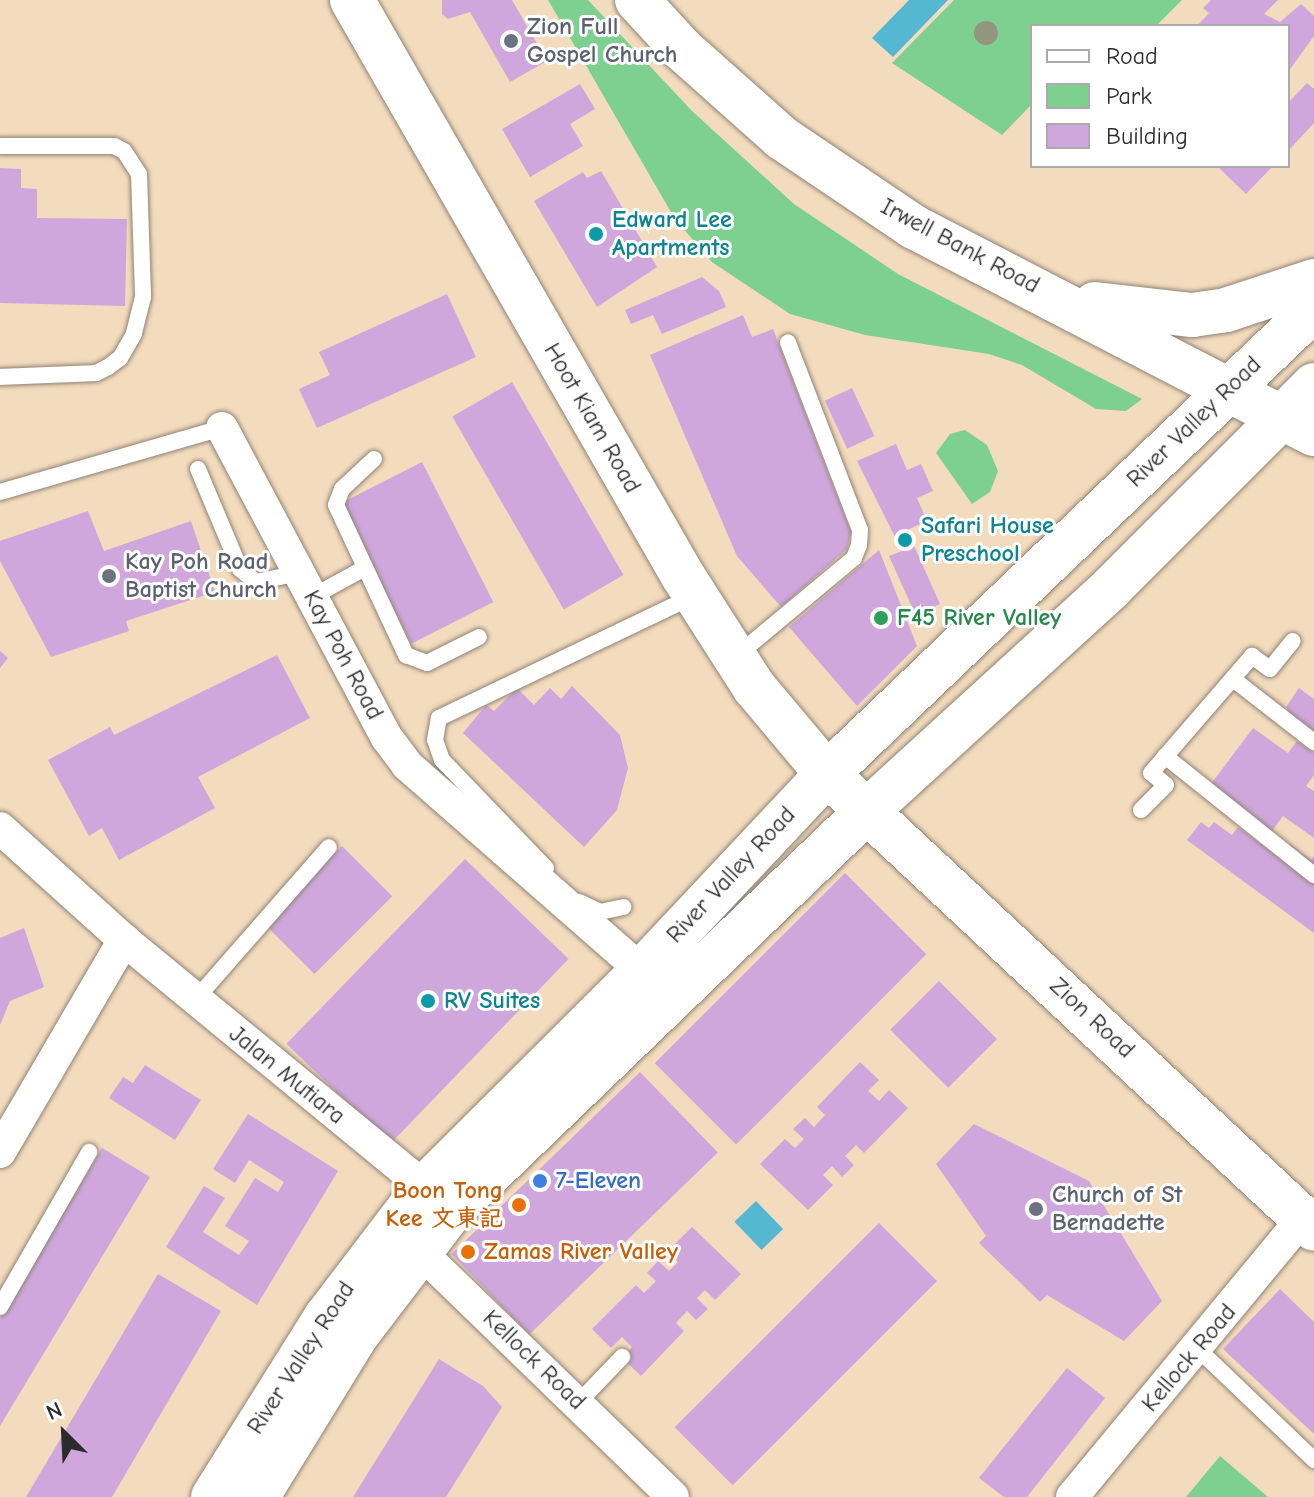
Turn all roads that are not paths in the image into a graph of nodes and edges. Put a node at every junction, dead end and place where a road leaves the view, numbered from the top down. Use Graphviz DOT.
graph roads {
  1 [pos="352,0"];
  2 [pos="637,0"];
  3 [pos="0,146"];
  4 [pos="1314,281"];
  5 [pos="1049,294"];
  6 [pos="1314,309"];
  7 [pos="788,342"];
  8 [pos="0,377"];
  9 [pos="1314,385"];
  10 [pos="1231,390"];
  11 [pos="1296,425"];
  12 [pos="222,428"];
  13 [pos="374,459"];
  14 [pos="198,469"];
  15 [pos="0,492"];
  16 [pos="363,569"];
  17 [pos="305,585"];
  18 [pos="695,595"];
  19 [pos="479,637"];
  20 [pos="1293,641"];
  21 [pos="733,658"];
  22 [pos="1233,679"];
  23 [pos="1314,742"];
  24 [pos="1165,756"];
  25 [pos="433,769"];
  26 [pos="827,774"];
  27 [pos="1141,810"];
  28 [pos="867,811"];
  29 [pos="0,828"];
  30 [pos="329,847"];
  31 [pos="1314,875"];
  32 [pos="623,907"];
  33 [pos="124,940"];
  34 [pos="642,971"];
  35 [pos="195,1000"];
  36 [pos="13,1110"];
  37 [pos="0,1152"];
  38 [pos="89,1152"];
  39 [pos="439,1198"];
  40 [pos="1308,1223"];
  41 [pos="406,1238"];
  42 [pos="0,1307"];
  43 [pos="1198,1349"];
  44 [pos="622,1357"];
  45 [pos="578,1403"];
  46 [pos="1314,1460"];
  47 [pos="213,1497"];
  48 [pos="257,1497"];
  49 [pos="673,1497"];
  50 [pos="1072,1497"];
  1 -- 18 [label="main road, Hoot Kiam Road"];
  2 -- 5 [label="main road, Irwell Bank Road"];
  3 -- 8 [label="lane"];
  4 -- 5 [label="main road"];
  5 -- 10 [label="main road, Irwell Bank Road"];
  6 -- 10 [label="main road, River Valley Road"];
  7 -- 21 [label="lane"];
  9 -- 11 [label="main road, River Valley Road"];
  10 -- 11 [label="main road, Irwell Bank Road"];
  10 -- 26 [label="main road, River Valley Road"];
  11 -- 28 [label="main road, River Valley Road"];
  12 -- 15 [label="lane, Kay Poh Road"];
  12 -- 17 [label="street, Kay Poh Road"];
  13 -- 16 [label="lane"];
  14 -- 17 [label="lane"];
  16 -- 17 [label="lane"];
  16 -- 19 [label="lane"];
  17 -- 25 [label="street, Kay Poh Road"];
  18 -- 21 [label="main road, Hoot Kiam Road"];
  18 -- 25 [label="lane"];
  20 -- 22 [label="lane"];
  21 -- 26 [label="main road, Hoot Kiam Road"];
  22 -- 23 [label="lane"];
  22 -- 24 [label="lane"];
  24 -- 27 [label="lane"];
  24 -- 31 [label="lane"];
  25 -- 32 [label="lane"];
  25 -- 34 [label="street, Kay Poh Road"];
  26 -- 28 [label="main road, Hoot Kiam Road"];
  26 -- 34 [label="main road, River Valley Road"];
  28 -- 39 [label="main road, River Valley Road"];
  28 -- 40 [label="main road, Zion Road"];
  29 -- 33 [label="street, Jalan Mutiara"];
  30 -- 35 [label="lane"];
  33 -- 35 [label="street, Jalan Mutiara"];
  33 -- 36 [label="street"];
  34 -- 39 [label="main road, River Valley Road"];
  35 -- 39 [label="street, Jalan Mutiara"];
  36 -- 37 [label="street"];
  38 -- 42 [label="lane"];
  39 -- 41 [label="main road, River Valley Road"];
  40 -- 43 [label="street, Kellock Road"];
  41 -- 45 [label="street, Kellock Road"];
  41 -- 47 [label="main road, River Valley Road"];
  41 -- 48 [label="main road, River Valley Road"];
  43 -- 46 [label="lane"];
  43 -- 50 [label="street, Kellock Road"];
  44 -- 45 [label="lane"];
  45 -- 49 [label="street, Kellock Road"];
}
